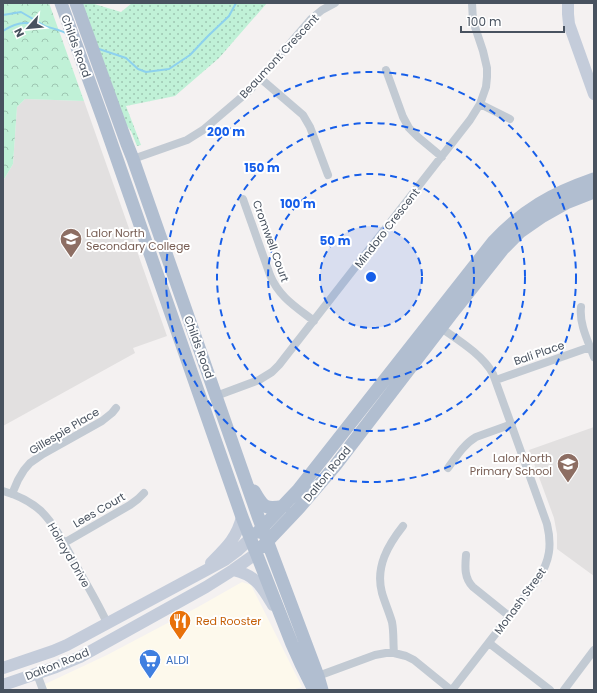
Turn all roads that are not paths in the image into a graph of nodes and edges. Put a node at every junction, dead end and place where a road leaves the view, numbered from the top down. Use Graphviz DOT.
graph roads {
  1 [pos="61,3"];
  2 [pos="335,3"];
  3 [pos="472,3"];
  4 [pos="568,3"];
  5 [pos="77,6"];
  6 [pos="386,70"];
  7 [pos="260,78"];
  8 [pos="593,88"];
  9 [pos="480,104"];
  10 [pos="510,119"];
  11 [pos="442,157"];
  12 [pos="133,159"];
  13 [pos="118,164"];
  14 [pos="328,175"];
  15 [pos="594,179"];
  16 [pos="594,192"];
  17 [pos="243,199"];
  18 [pos="581,307"];
  19 [pos="314,322"];
  20 [pos="436,324"];
  21 [pos="590,347"];
  22 [pos="594,357"];
  23 [pos="496,380"];
  24 [pos="216,396"];
  25 [pos="202,401"];
  26 [pos="116,408"];
  27 [pos="512,424"];
  28 [pos="448,468"];
  29 [pos="244,474"];
  30 [pos="3,491"];
  31 [pos="144,493"];
  32 [pos="12,494"];
  33 [pos="284,506"];
  34 [pos="242,517"];
  35 [pos="403,526"];
  36 [pos="262,527"];
  37 [pos="251,538"];
  38 [pos="268,542"];
  39 [pos="64,543"];
  40 [pos="257,553"];
  41 [pos="466,555"];
  42 [pos="233,570"];
  43 [pos="200,574"];
  44 [pos="509,616"];
  45 [pos="107,623"];
  46 [pos="284,624"];
  47 [pos="114,638"];
  48 [pos="489,643"];
  49 [pos="594,650"];
  50 [pos="309,653"];
  51 [pos="394,653"];
  52 [pos="301,664"];
  53 [pos="3,668"];
  54 [pos="37,674"];
  55 [pos="314,682"];
  56 [pos="3,685"];
  57 [pos="43,690"];
  58 [pos="322,690"];
  59 [pos="451,690"];
  60 [pos="550,690"];
  61 [pos="564,690"];
  1 -- 13 [label="main road, Childs Road"];
  2 -- 7 [label="street, Beaumont Crescent"];
  3 -- 9 [label="street, Mindoro Crescent"];
  4 -- 8 [label="main road"];
  5 -- 12 [label="main road, Childs Road"];
  6 -- 11 [label="street"];
  7 -- 12 [label="street, Beaumont Crescent"];
  7 -- 14 [label="street"];
  9 -- 10 [label="street"];
  9 -- 11 [label="street, Mindoro Crescent"];
  11 -- 19 [label="street, Mindoro Crescent"];
  12 -- 13 [label="main road, Beaumont Crescent"];
  12 -- 24 [label="main road, Childs Road"];
  13 -- 25 [label="main road, Childs Road"];
  15 -- 20 [label="main road, Dalton Road"];
  16 -- 20 [label="main road, Dalton Road"];
  17 -- 19 [label="street, Cromwell Court"];
  18 -- 21 [label="street"];
  19 -- 24 [label="street, Mindoro Crescent"];
  20 -- 23 [label="street, Monash Street"];
  20 -- 33 [label="main road, Dalton Road"];
  20 -- 38 [label="main road, Dalton Road"];
  21 -- 22 [label="street"];
  21 -- 23 [label="street, Bali Place"];
  23 -- 27 [label="street, Monash Street"];
  24 -- 25 [label="main road, Mindoro Crescent"];
  24 -- 29 [label="main road, Childs Road"];
  25 -- 34 [label="main road, Childs Road"];
  26 -- 32 [label="street, Gillespie Place"];
  27 -- 28 [label="street"];
  27 -- 44 [label="street, Monash Street"];
  29 -- 33 [label="main road"];
  29 -- 36 [label="main road, Childs Road"];
  30 -- 32 [label="street, Holroyd Drive"];
  31 -- 39 [label="street, Lees Court"];
  32 -- 39 [label="street, Holroyd Drive"];
  33 -- 36 [label="main road, Dalton Road"];
  34 -- 37 [label="main road, Childs Road"];
  34 -- 43 [label="main road"];
  35 -- 51 [label="street"];
  36 -- 37 [label="main road, Dalton Road"];
  36 -- 38 [label="main road, Childs Road"];
  37 -- 40 [label="main road, Childs Road"];
  37 -- 43 [label="main road, Dalton Road"];
  38 -- 40 [label="main road, Dalton Road"];
  38 -- 50 [label="main road, Childs Road"];
  39 -- 45 [label="street, Holroyd Drive"];
  40 -- 42 [label="main road, Dalton Road"];
  40 -- 46 [label="main road, Childs Road"];
  41 -- 44 [label="street"];
  42 -- 46 [label="main road"];
  42 -- 47 [label="main road, Dalton Road"];
  43 -- 45 [label="main road, Dalton Road"];
  44 -- 48 [label="street, Monash Street"];
  45 -- 47 [label="main road, Holroyd Drive"];
  45 -- 53 [label="main road, Dalton Road"];
  46 -- 52 [label="main road, Childs Road"];
  47 -- 54 [label="main road, Dalton Road"];
  48 -- 59 [label="street, Monash Street"];
  48 -- 60 [label="street"];
  49 -- 61 [label="street"];
  50 -- 52 [label="main road"];
  50 -- 55 [label="main road, Childs Road"];
  51 -- 55 [label="street"];
  51 -- 59 [label="street"];
  52 -- 55 [label="main road, Childs Road"];
  54 -- 56 [label="main road, Dalton Road"];
  54 -- 57 [label="street"];
  55 -- 58 [label="main road, Childs Road"];
}
